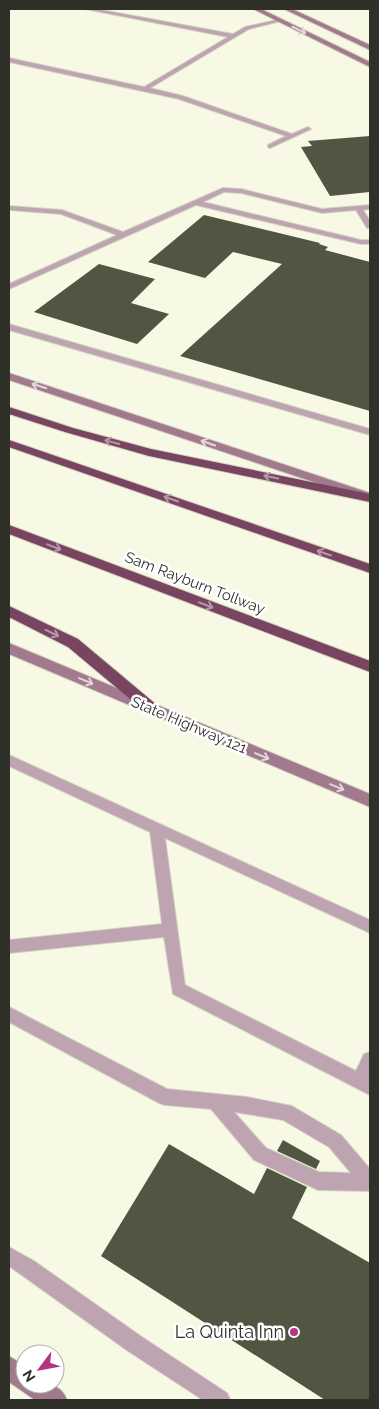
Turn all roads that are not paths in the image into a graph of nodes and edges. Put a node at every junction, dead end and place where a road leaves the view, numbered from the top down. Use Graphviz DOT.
graph roads {
  1 [pos="88,9"];
  2 [pos="256,9"];
  3 [pos="287,9"];
  4 [pos="279,20"];
  5 [pos="233,36"];
  6 [pos="370,48"];
  7 [pos="9,60"];
  8 [pos="370,65"];
  9 [pos="145,89"];
  10 [pos="308,129"];
  11 [pos="292,136"];
  12 [pos="270,146"];
  13 [pos="194,202"];
  14 [pos="370,207"];
  15 [pos="9,208"];
  16 [pos="358,208"];
  17 [pos="370,226"];
  18 [pos="123,235"];
  19 [pos="370,242"];
  20 [pos="9,287"];
  21 [pos="9,327"];
  22 [pos="9,376"];
  23 [pos="9,410"];
  24 [pos="370,432"];
  25 [pos="9,443"];
  26 [pos="370,497"];
  27 [pos="9,529"];
  28 [pos="370,569"];
  29 [pos="9,611"];
  30 [pos="9,648"];
  31 [pos="370,667"];
  32 [pos="153,710"];
  33 [pos="9,760"];
  34 [pos="370,801"];
  35 [pos="157,830"];
  36 [pos="370,927"];
  37 [pos="170,930"];
  38 [pos="9,947"];
  39 [pos="9,1014"];
  40 [pos="370,1059"];
  41 [pos="365,1085"];
  42 [pos="215,1102"];
  43 [pos="370,1182"];
  44 [pos="9,1256"];
  45 [pos="220,1400"];
  1 -- 5 [label="lane"];
  2 -- 4 [label="main road"];
  3 -- 6 [label="main road"];
  4 -- 5 [label="lane"];
  4 -- 8 [label="main road, one-way"];
  5 -- 9 [label="lane"];
  7 -- 9 [label="lane"];
  9 -- 11 [label="lane"];
  10 -- 11 [label="lane"];
  11 -- 12 [label="lane"];
  13 -- 16 [label="lane"];
  13 -- 18 [label="lane"];
  13 -- 19 [label="lane"];
  14 -- 16 [label="lane"];
  15 -- 18 [label="lane"];
  16 -- 17 [label="lane"];
  18 -- 20 [label="lane"];
  21 -- 24 [label="lane"];
  26 -- 22 [label="main road, one-way"];
  26 -- 23 [label="highway, one-way"];
  28 -- 25 [label="highway, one-way"];
  27 -- 31 [label="highway, Sam Rayburn Tollway, one-way"];
  29 -- 32 [label="highway, one-way"];
  30 -- 32 [label="main road, State Highway 121, one-way"];
  32 -- 34 [label="main road, State Highway 121, one-way"];
  33 -- 35 [label="lane"];
  35 -- 36 [label="lane"];
  35 -- 37 [label="lane"];
  37 -- 38 [label="lane"];
  37 -- 41 [label="lane"];
  39 -- 42 [label="lane"];
  40 -- 41 [label="lane"];
  42 -- 43 [label="lane"];
  42 -- 43 [label="lane"];
  44 -- 45 [label="lane"];
}
